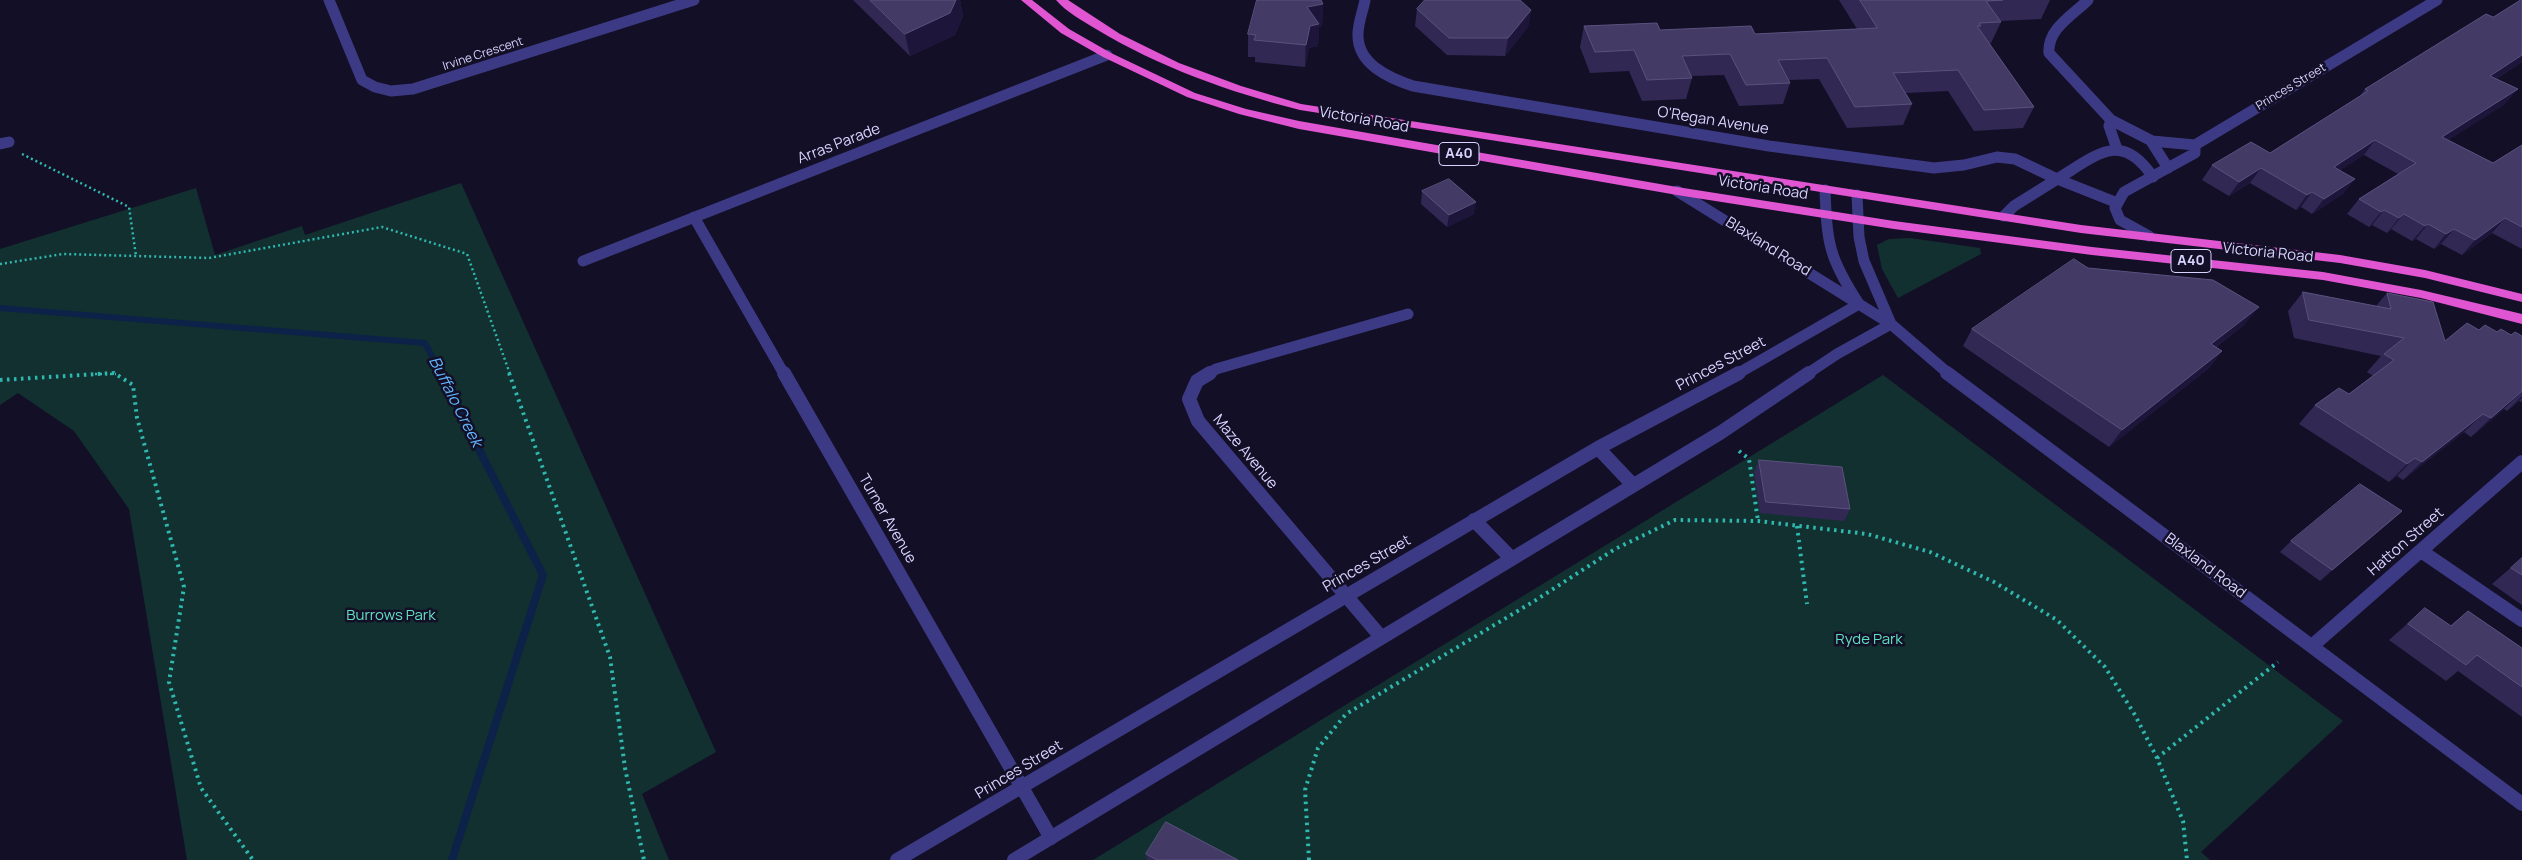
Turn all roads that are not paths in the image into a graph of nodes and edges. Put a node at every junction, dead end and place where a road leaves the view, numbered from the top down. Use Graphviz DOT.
graph roads {
  1 [pos="329,0"];
  2 [pos="694,0"];
  3 [pos="1026,0"];
  4 [pos="1062,0"];
  5 [pos="1365,0"];
  6 [pos="2088,0"];
  7 [pos="2437,0"];
  8 [pos="1107,55"];
  9 [pos="2111,120"];
  10 [pos="2151,141"];
  11 [pos="2195,145"];
  12 [pos="2117,149"];
  13 [pos="2168,168"];
  14 [pos="2153,176"];
  15 [pos="2058,179"];
  16 [pos="1825,190"];
  17 [pos="1676,191"];
  18 [pos="1857,195"];
  19 [pos="2115,202"];
  20 [pos="1826,214"];
  21 [pos="2004,216"];
  22 [pos="694,217"];
  23 [pos="1858,219"];
  24 [pos="2149,236"];
  25 [pos="583,261"];
  26 [pos="2522,298"];
  27 [pos="1858,304"];
  28 [pos="1408,314"];
  29 [pos="2522,319"];
  30 [pos="1891,324"];
  31 [pos="1598,448"];
  32 [pos="2522,462"];
  33 [pos="1633,485"];
  34 [pos="1474,520"];
  35 [pos="2421,551"];
  36 [pos="1512,558"];
  37 [pos="1344,596"];
  38 [pos="2522,620"];
  39 [pos="1381,637"];
  40 [pos="2312,646"];
  41 [pos="1022,787"];
  42 [pos="2522,804"];
  43 [pos="1051,838"];
  44 [pos="897,860"];
  45 [pos="1014,860"];
  1 -- 2 [label="street, Irvine Crescent"];
  3 -- 8 [label="highway, Victoria Road / A40"];
  4 -- 16 [label="highway, Victoria Road / A40"];
  5 -- 15 [label="street, O'Regan Avenue"];
  6 -- 9 [label="street"];
  7 -- 11 [label="street, Princes Street"];
  8 -- 17 [label="highway, Victoria Road / A40"];
  8 -- 22 [label="street, Arras Parade"];
  9 -- 10 [label="street"];
  9 -- 12 [label="street"];
  10 -- 11 [label="street"];
  10 -- 13 [label="street"];
  11 -- 13 [label="street, Princes Street"];
  12 -- 14 [label="street"];
  12 -- 15 [label="street"];
  13 -- 14 [label="street, Princes Street"];
  14 -- 19 [label="street, Princes Street"];
  15 -- 19 [label="street, O'Regan Avenue"];
  15 -- 21 [label="street"];
  16 -- 18 [label="highway, Victoria Road / A40"];
  16 -- 20 [label="street, Blaxland Road"];
  17 -- 20 [label="highway, Victoria Road / A40"];
  17 -- 27 [label="street, Blaxland Road"];
  18 -- 21 [label="highway, Victoria Road / A40"];
  18 -- 23 [label="street, Blaxland Road"];
  19 -- 24 [label="street"];
  20 -- 23 [label="highway, Victoria Road / A40"];
  20 -- 27 [label="street, Blaxland Road"];
  21 -- 24 [label="highway, Victoria Road / A40"];
  22 -- 25 [label="street, Arras Parade"];
  22 -- 41 [label="street, Turner Avenue"];
  23 -- 29 [label="highway, Victoria Road / A40"];
  23 -- 30 [label="street, Blaxland Road"];
  24 -- 26 [label="highway, Victoria Road / A40"];
  27 -- 30 [label="street, Blaxland Road"];
  27 -- 31 [label="street, Princes Street"];
  28 -- 37 [label="street, Maze Avenue"];
  30 -- 33 [label="street"];
  30 -- 40 [label="street, Blaxland Road"];
  31 -- 33 [label="street"];
  31 -- 34 [label="street, Princes Street"];
  32 -- 35 [label="street, Hatton Street"];
  33 -- 36 [label="street"];
  34 -- 36 [label="street"];
  34 -- 37 [label="street, Princes Street"];
  35 -- 38 [label="street"];
  35 -- 40 [label="street, Hatton Street"];
  36 -- 39 [label="street"];
  37 -- 39 [label="street, Maze Avenue"];
  37 -- 41 [label="street, Princes Street"];
  39 -- 43 [label="street"];
  40 -- 42 [label="street, Blaxland Road"];
  41 -- 43 [label="street, Turner Avenue"];
  41 -- 44 [label="street, Princes Street"];
  43 -- 45 [label="street"];
}
